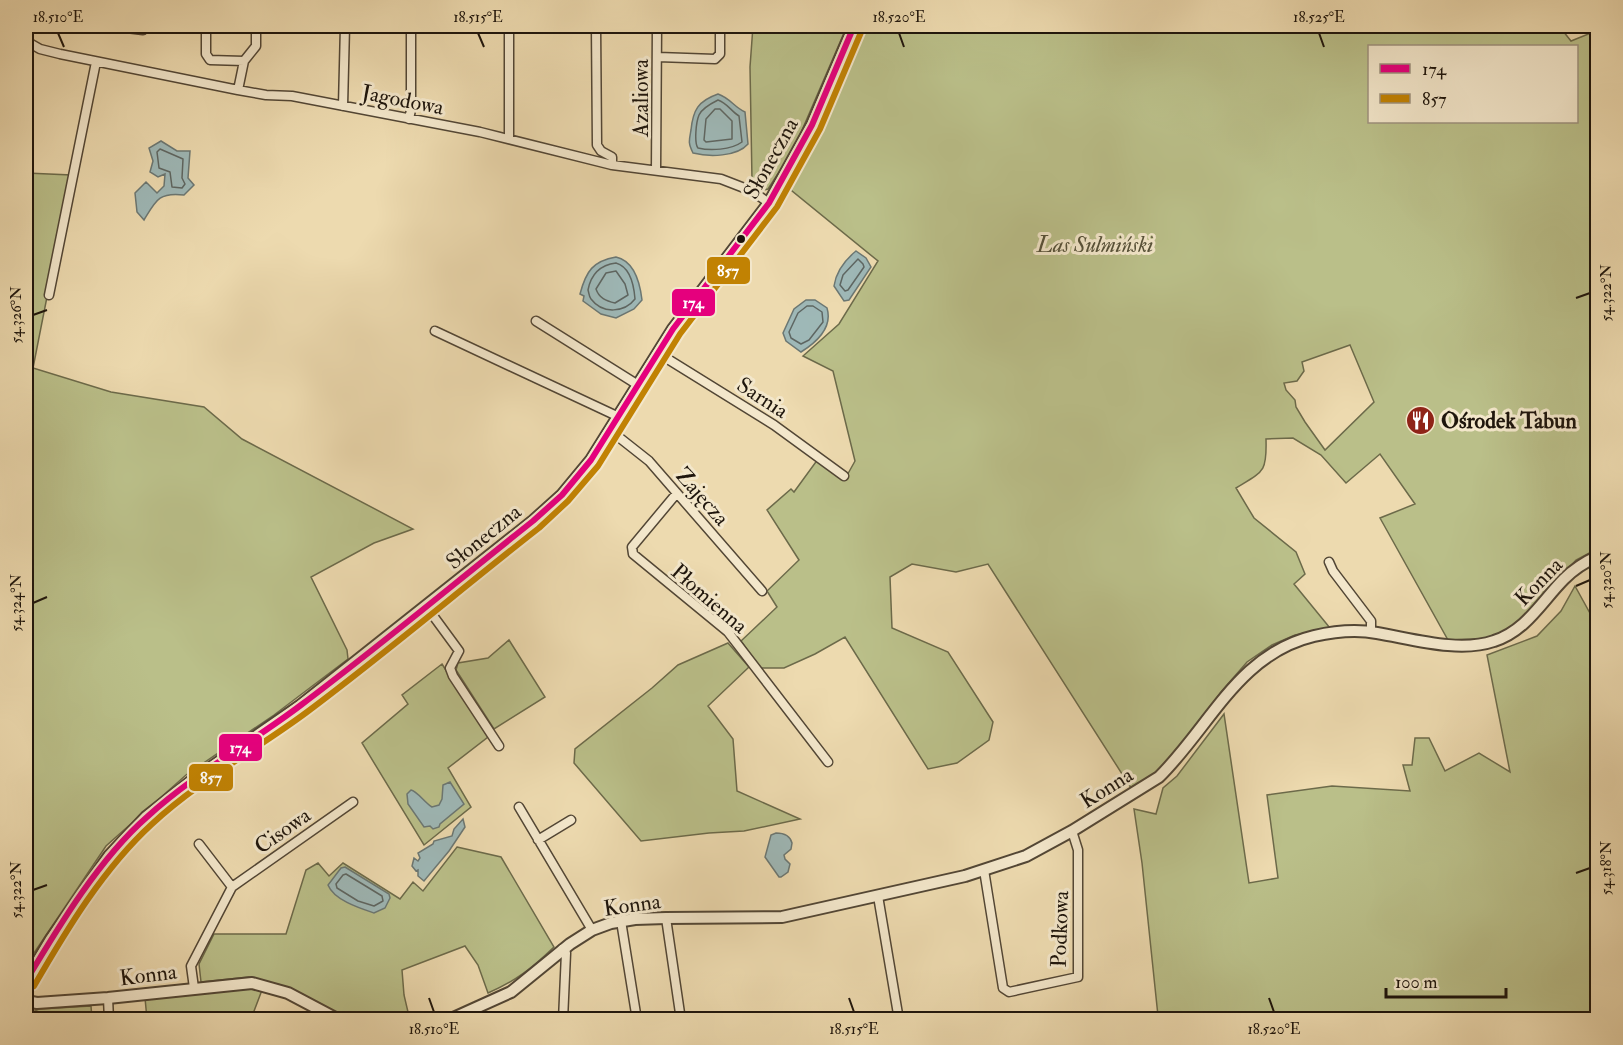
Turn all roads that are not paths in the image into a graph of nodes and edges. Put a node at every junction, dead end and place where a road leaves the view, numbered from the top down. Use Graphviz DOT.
graph roads {
  1 [pos="110,26"];
  2 [pos="206,26"];
  3 [pos="256,26"];
  4 [pos="345,26"];
  5 [pos="411,26"];
  6 [pos="509,26"];
  7 [pos="596,26"];
  8 [pos="657,26"];
  9 [pos="720,26"];
  10 [pos="854,26"];
  11 [pos="146,27"];
  12 [pos="26,41"];
  13 [pos="658,57"];
  14 [pos="244,61"];
  15 [pos="96,62"];
  16 [pos="238,90"];
  17 [pos="343,106"];
  18 [pos="409,119"];
  19 [pos="509,139"];
  20 [pos="612,165"];
  21 [pos="656,170"];
  22 [pos="769,202"];
  23 [pos="49,295"];
  24 [pos="536,321"];
  25 [pos="435,331"];
  26 [pos="658,352"];
  27 [pos="639,385"];
  28 [pos="619,417"];
  29 [pos="611,431"];
  30 [pos="844,476"];
  31 [pos="677,493"];
  32 [pos="1598,556"];
  33 [pos="1329,562"];
  34 [pos="762,591"];
  35 [pos="426,606"];
  36 [pos="1371,632"];
  37 [pos="499,746"];
  38 [pos="828,762"];
  39 [pos="353,802"];
  40 [pos="519,807"];
  41 [pos="571,820"];
  42 [pos="1072,831"];
  43 [pos="538,840"];
  44 [pos="199,844"];
  45 [pos="984,870"];
  46 [pos="232,886"];
  47 [pos="878,896"];
  48 [pos="666,918"];
  49 [pos="621,921"];
  50 [pos="592,930"];
  51 [pos="562,949"];
  52 [pos="26,981"];
  53 [pos="194,988"];
  54 [pos="108,999"];
  55 [pos="26,1001"];
  56 [pos="109,1020"];
  57 [pos="339,1020"];
  58 [pos="449,1020"];
  59 [pos="564,1020"];
  60 [pos="637,1020"];
  61 [pos="681,1020"];
  62 [pos="899,1020"];
  1 -- 11 [label="street"];
  2 -- 14 [label="street"];
  3 -- 14 [label="street"];
  4 -- 17 [label="street"];
  5 -- 18 [label="street"];
  6 -- 19 [label="street"];
  7 -- 20 [label="street"];
  8 -- 13 [label="street, Azaliowa"];
  9 -- 13 [label="street"];
  10 -- 22 [label="street, Słoneczna"];
  12 -- 15 [label="street, Jagodowa"];
  13 -- 21 [label="street, Azaliowa"];
  14 -- 16 [label="street"];
  15 -- 16 [label="street, Jagodowa"];
  15 -- 23 [label="street"];
  16 -- 17 [label="street, Jagodowa"];
  17 -- 18 [label="street, Jagodowa"];
  18 -- 19 [label="street, Jagodowa"];
  19 -- 20 [label="street, Jagodowa"];
  20 -- 21 [label="street, Jagodowa"];
  21 -- 22 [label="street, Jagodowa"];
  22 -- 26 [label="street, Słoneczna"];
  24 -- 27 [label="street"];
  25 -- 28 [label="street"];
  26 -- 27 [label="street, Słoneczna"];
  26 -- 30 [label="street, Sarnia"];
  27 -- 28 [label="street, Słoneczna"];
  28 -- 29 [label="street, Słoneczna"];
  29 -- 31 [label="street, Zajęcza"];
  29 -- 35 [label="street, Słoneczna"];
  31 -- 34 [label="street, Zajęcza"];
  31 -- 38 [label="street, Płomienna"];
  32 -- 36 [label="street, Konna"];
  33 -- 36 [label="street"];
  35 -- 37 [label="street"];
  35 -- 52 [label="street, Słoneczna"];
  36 -- 42 [label="street, Konna"];
  39 -- 46 [label="street, Cisowa"];
  40 -- 43 [label="street"];
  41 -- 43 [label="street"];
  42 -- 45 [label="street, Konna"];
  42 -- 45 [label="street, Podkowa"];
  43 -- 50 [label="street"];
  44 -- 46 [label="street"];
  45 -- 47 [label="street, Konna"];
  46 -- 53 [label="street, Cisowa"];
  47 -- 48 [label="street, Konna"];
  47 -- 62 [label="street"];
  48 -- 49 [label="street, Konna"];
  48 -- 61 [label="street"];
  49 -- 50 [label="street, Konna"];
  49 -- 60 [label="street"];
  50 -- 51 [label="street, Konna"];
  51 -- 58 [label="street, Konna"];
  51 -- 59 [label="street"];
  53 -- 54 [label="street, Konna"];
  53 -- 57 [label="street, Konna"];
  54 -- 55 [label="street, Konna"];
  54 -- 56 [label="street"];
}
